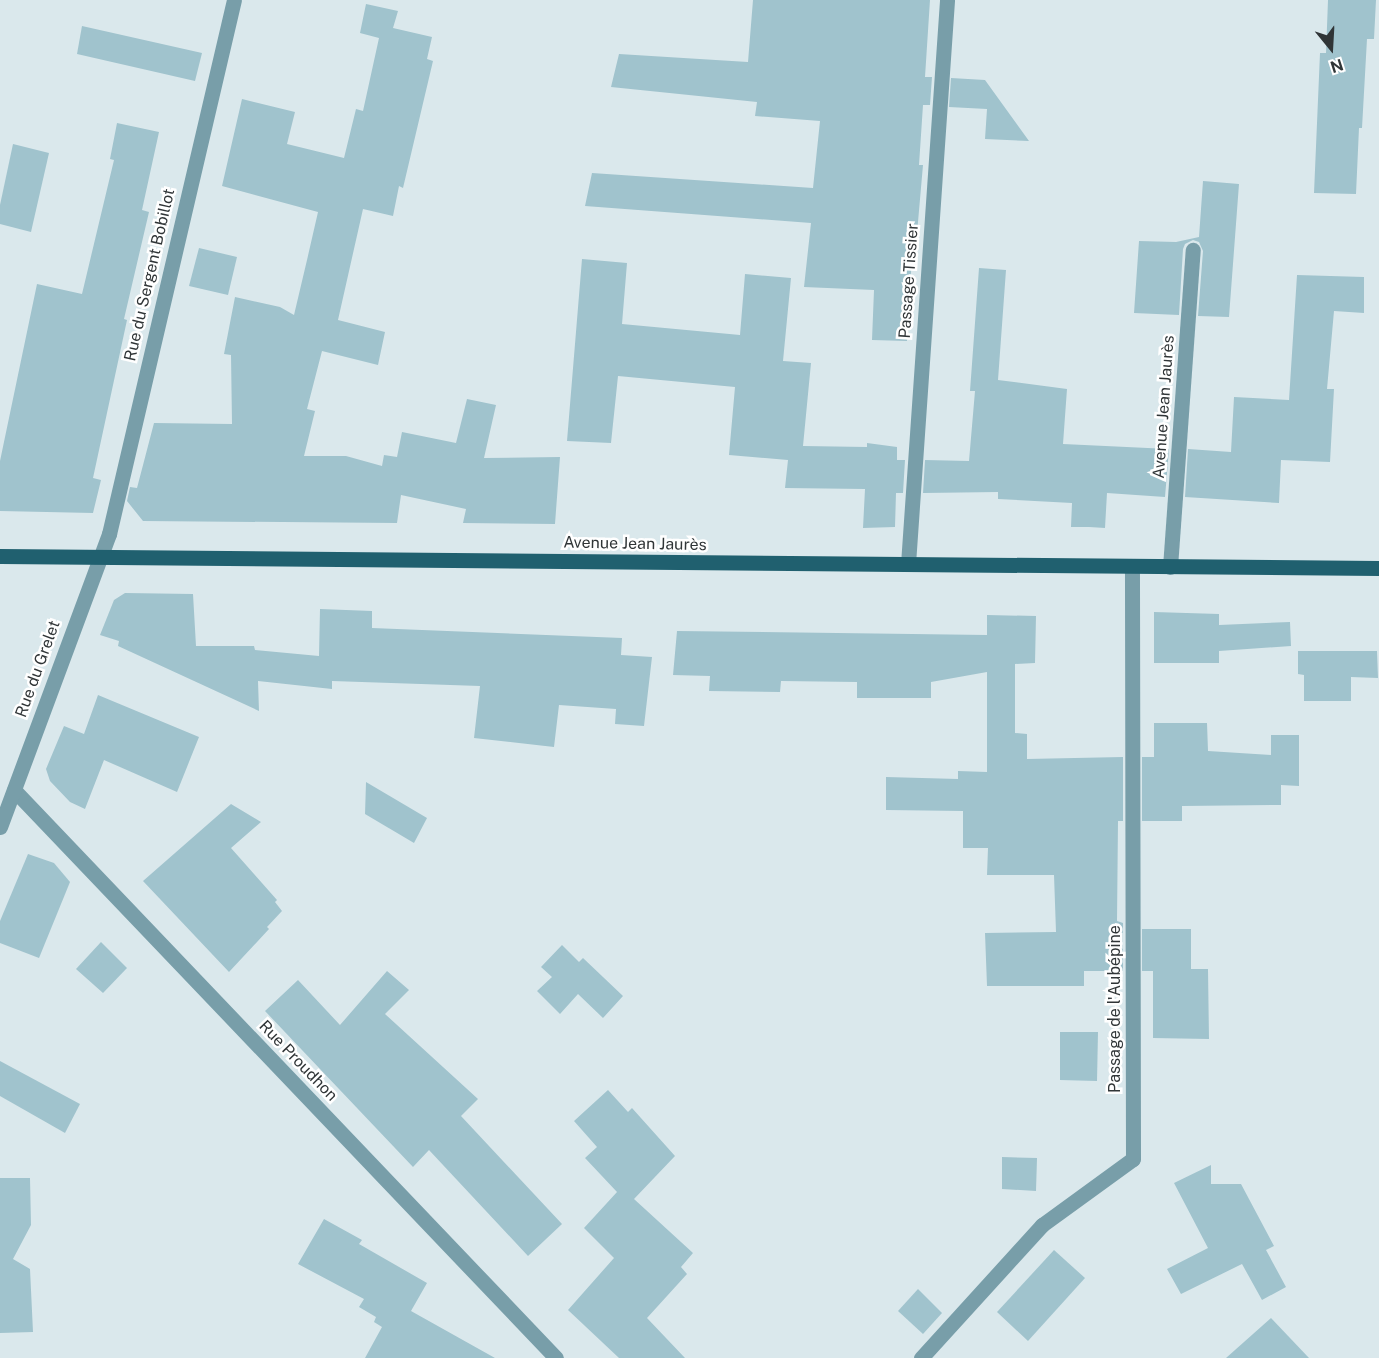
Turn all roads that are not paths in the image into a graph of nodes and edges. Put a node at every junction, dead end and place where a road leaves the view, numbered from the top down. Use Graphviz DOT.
graph roads {
  1 [pos="234,0"];
  2 [pos="947,0"];
  3 [pos="1193,250"];
  4 [pos="0,556"];
  5 [pos="99,558"];
  6 [pos="1379,561"];
  7 [pos="908,564"];
  8 [pos="1132,566"];
  9 [pos="1170,567"];
  10 [pos="1379,568"];
  11 [pos="14,790"];
  12 [pos="0,828"];
  13 [pos="556,1358"];
  14 [pos="921,1358"];
  1 -- 5 [label="street, Rue du Sergent Bobillot"];
  2 -- 7 [label="street, Passage Tissier"];
  3 -- 9 [label="street, Avenue Jean Jaurès"];
  4 -- 5 [label="main road, Avenue Jean Jaurès"];
  5 -- 7 [label="main road, Avenue Jean Jaurès"];
  5 -- 11 [label="street, Rue du Grelet"];
  6 -- 10 [label="street"];
  7 -- 8 [label="main road, Avenue Jean Jaurès"];
  8 -- 9 [label="main road, Avenue Jean Jaurès"];
  8 -- 14 [label="street, Passage de l'Aubépine"];
  9 -- 10 [label="main road, Avenue Jean Jaurès"];
  11 -- 12 [label="street, Rue du Grelet"];
  11 -- 13 [label="street, Rue Proudhon"];
}
